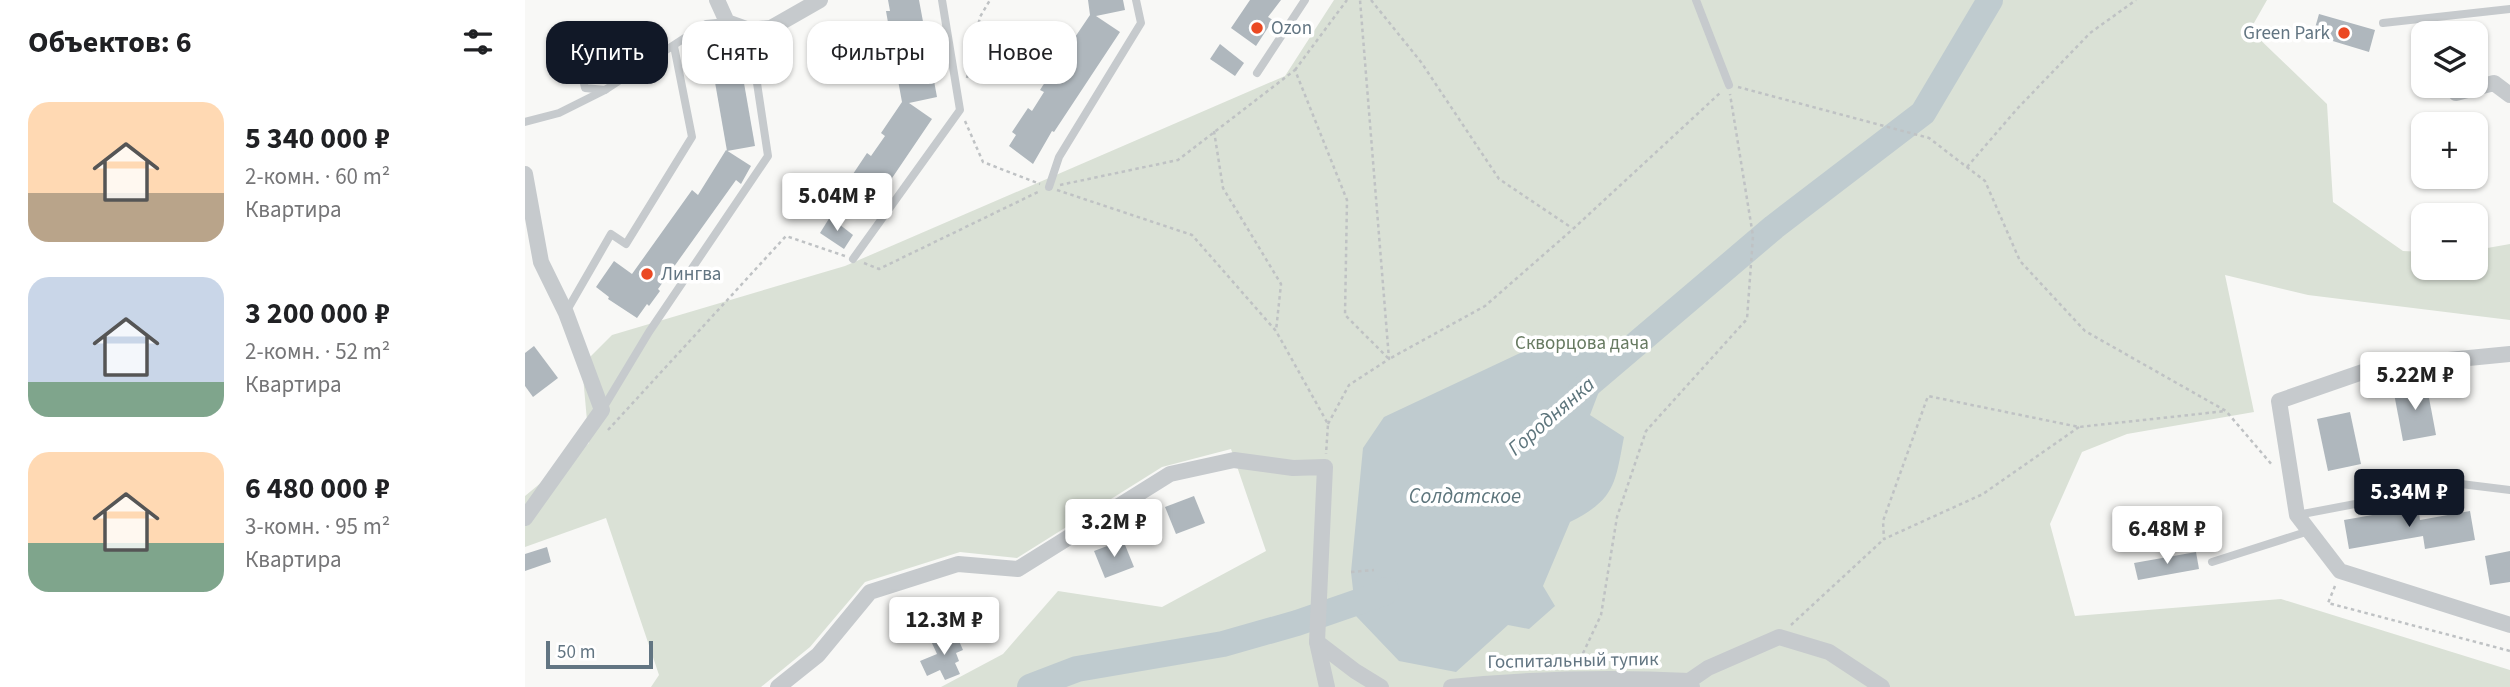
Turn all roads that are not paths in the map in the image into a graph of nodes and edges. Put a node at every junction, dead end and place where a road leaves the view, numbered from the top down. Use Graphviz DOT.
graph roads {
  1 [pos="717,0"];
  2 [pos="819,0"];
  3 [pos="942,0"];
  4 [pos="1136,0"];
  5 [pos="1305,0"];
  6 [pos="1696,0"];
  7 [pos="2510,9"];
  8 [pos="727,21"];
  9 [pos="783,21"];
  10 [pos="2383,23"];
  11 [pos="682,40"];
  12 [pos="674,46"];
  13 [pos="1257,73"];
  14 [pos="584,84"];
  15 [pos="757,84"];
  16 [pos="1729,85"];
  17 [pos="2488,85"];
  18 [pos="605,90"];
  19 [pos="2510,95"];
  20 [pos="525,122"];
  21 [pos="525,174"];
  22 [pos="1049,187"];
  23 [pos="853,259"];
  24 [pos="566,313"];
  25 [pos="2510,354"];
  26 [pos="602,410"];
  27 [pos="2510,490"];
  28 [pos="2297,515"];
  29 [pos="525,518"];
  30 [pos="2309,531"];
  31 [pos="2212,562"];
  32 [pos="2510,625"];
  33 [pos="1317,642"];
  34 [pos="1691,684"];
  35 [pos="1322,685"];
  36 [pos="778,687"];
  37 [pos="1381,687"];
  38 [pos="1451,687"];
  39 [pos="1882,687"];
  1 -- 8 [label="street"];
  2 -- 9 [label="street"];
  3 -- 23 [label="lane"];
  4 -- 22 [label="lane"];
  5 -- 13 [label="lane"];
  6 -- 16 [label="lane"];
  7 -- 10 [label="lane"];
  11 -- 12 [label="lane"];
  12 -- 18 [label="lane"];
  12 -- 24 [label="lane"];
  14 -- 18 [label="lane"];
  15 -- 26 [label="lane"];
  17 -- 19 [label="street"];
  18 -- 20 [label="lane"];
  21 -- 24 [label="street"];
  24 -- 26 [label="street"];
  25 -- 28 [label="street"];
  26 -- 29 [label="street"];
  27 -- 28 [label="lane"];
  28 -- 30 [label="street"];
  30 -- 31 [label="lane"];
  30 -- 32 [label="street"];
  33 -- 35 [label="street"];
  33 -- 36 [label="street"];
  33 -- 37 [label="street"];
  34 -- 38 [label="street, Госпитальный тупик"];
  34 -- 39 [label="street"];
}
